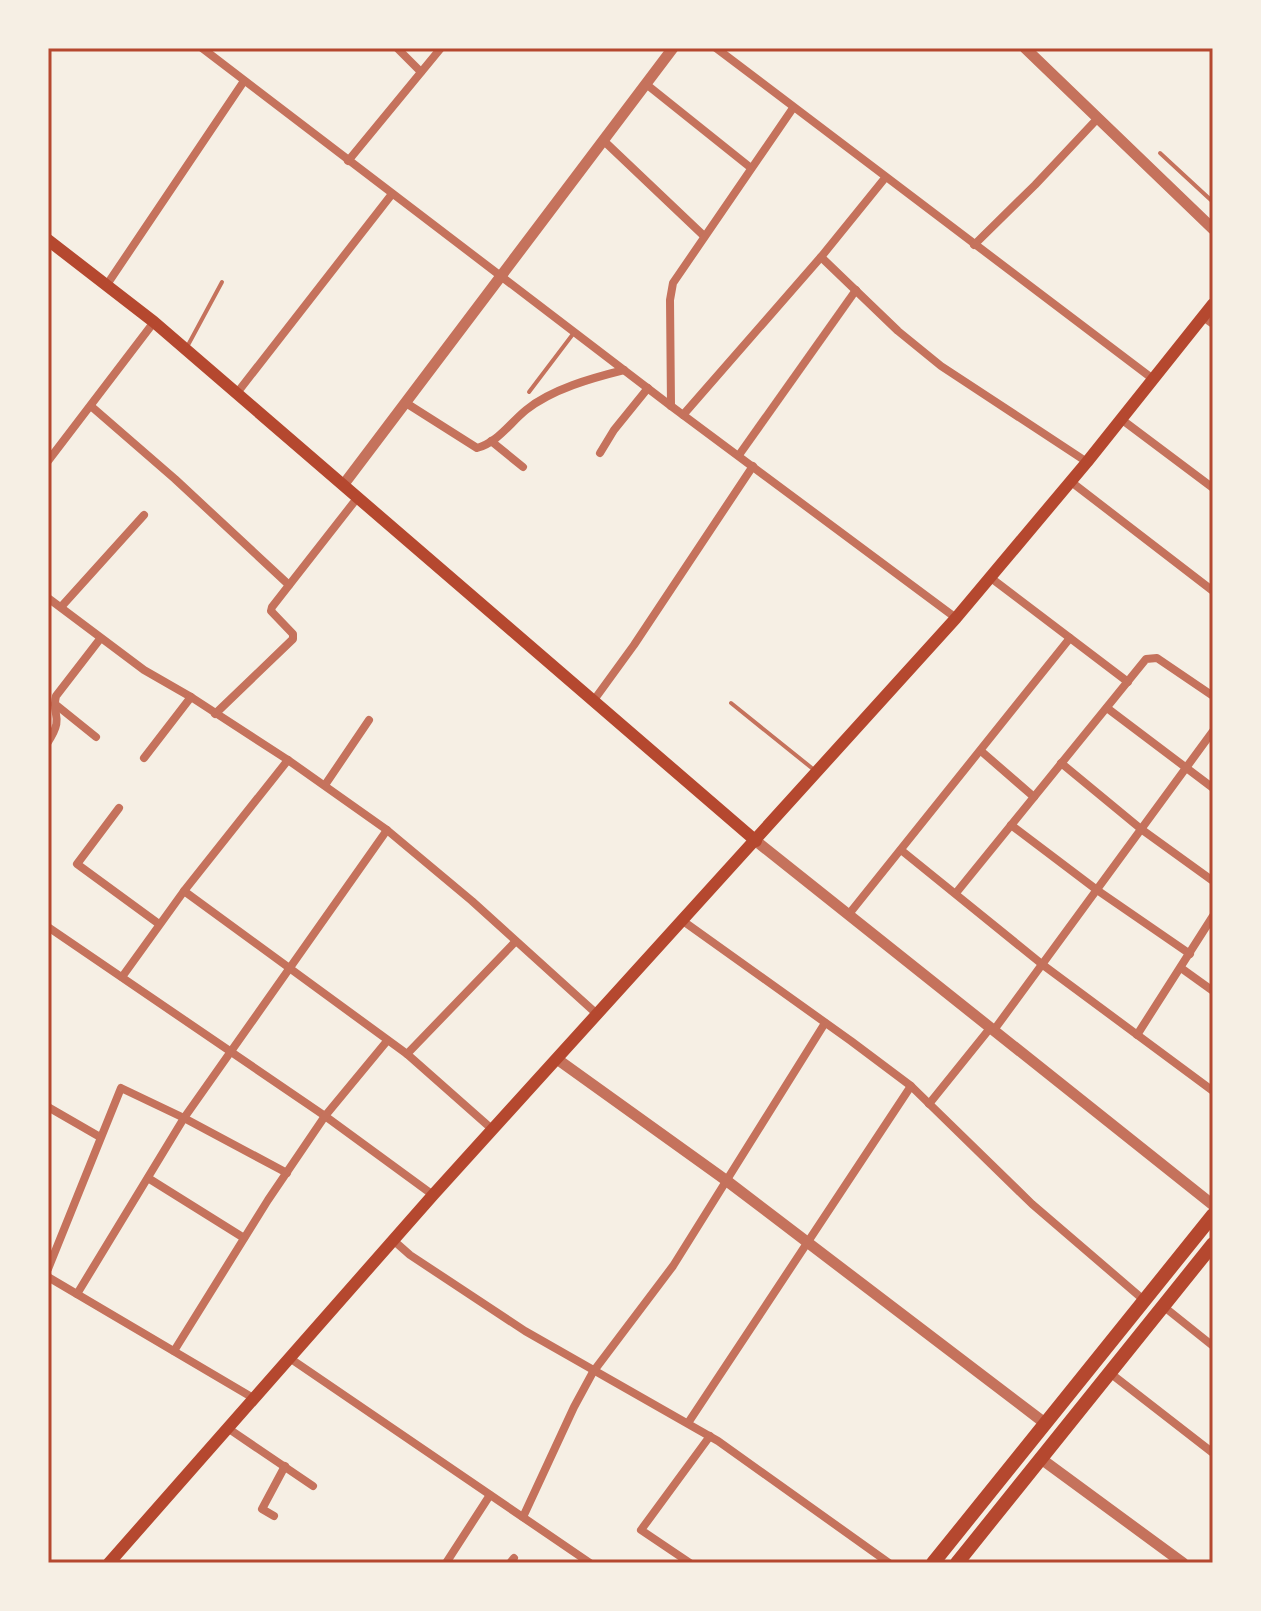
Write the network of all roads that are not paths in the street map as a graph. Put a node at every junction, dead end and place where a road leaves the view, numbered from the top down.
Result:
1 (202, 48) edge
2 (397, 48) edge
3 (441, 48) edge
4 (673, 48) edge
5 (716, 48) edge
6 (1025, 48) edge
7 (421, 72) junction
8 (244, 81) junction
9 (646, 84) junction
10 (793, 108) junction
11 (1098, 118) junction
12 (604, 141) junction
13 (1160, 153) dead end
14 (348, 161) junction
15 (751, 168) junction
16 (885, 178) junction
17 (392, 194) junction
18 (1213, 202) edge
19 (1211, 223) edge
20 (704, 236) junction
21 (48, 240) edge
22 (974, 245) junction
23 (821, 257) junction
24 (503, 276) junction
25 (222, 282) dead end
26 (106, 286) junction
27 (856, 290) junction
28 (1213, 304) edge
29 (1208, 320) edge
30 (154, 322) junction
31 (575, 332) junction
32 (186, 350) junction
33 (624, 370) junction
34 (1153, 379) junction
35 (648, 388) junction
36 (529, 392) dead end
37 (237, 393) junction
38 (406, 403) junction
39 (671, 406) junction
40 (92, 407) junction
41 (683, 415) junction
42 (1121, 419) junction
43 (491, 441) junction
44 (600, 453) dead end
45 (739, 455) junction
46 (48, 461) edge
47 (1087, 462) junction
48 (753, 466) junction
49 (523, 467) dead end
50 (1070, 481) junction
51 (344, 484) junction
52 (1213, 488) edge
53 (358, 497) junction
54 (144, 515) dead end
55 (991, 578) junction
56 (289, 585) junction
57 (1213, 591) edge
58 (48, 598) edge
59 (61, 607) junction
60 (956, 618) junction
61 (1070, 638) junction
62 (100, 639) junction
63 (1128, 682) junction
64 (1213, 696) edge
65 (191, 697) junction
66 (594, 700) junction
67 (731, 703) dead end
68 (54, 704) junction
69 (1107, 708) junction
70 (215, 714) junction
71 (369, 720) dead end
72 (1213, 731) edge
73 (96, 737) dead end
74 (48, 742) edge
75 (981, 751) junction
76 (144, 758) dead end
77 (288, 760) junction
78 (1061, 763) junction
79 (1185, 769) junction
80 (818, 773) junction
81 (325, 785) junction
82 (1213, 788) edge
83 (1034, 797) junction
84 (119, 808) dead end
85 (1011, 825) junction
86 (1141, 829) junction
87 (387, 830) junction
88 (756, 841) junction
89 (901, 850) junction
90 (1213, 881) edge
91 (1097, 890) junction
92 (184, 891) junction
93 (956, 893) junction
94 (849, 914) junction
95 (1213, 916) edge
96 (683, 921) junction
97 (159, 924) junction
98 (48, 927) edge
99 (515, 942) junction
100 (1190, 954) junction
101 (1043, 965) junction
102 (288, 967) junction
103 (1181, 968) junction
104 (122, 977) junction
105 (1213, 991) edge
106 (598, 1015) junction
107 (825, 1023) junction
108 (992, 1028) junction
109 (1137, 1035) junction
110 (387, 1041) junction
111 (230, 1052) junction
112 (407, 1054) junction
113 (557, 1059) junction
114 (911, 1086) junction
115 (1213, 1091) edge
116 (929, 1104) junction
117 (48, 1107) edge
118 (325, 1116) junction
119 (184, 1118) junction
120 (493, 1130) junction
121 (100, 1137) junction
122 (287, 1173) junction
123 (148, 1178) junction
124 (727, 1181) junction
125 (433, 1195) junction
126 (1213, 1205) edge
127 (1213, 1215) edge
128 (244, 1238) junction
129 (393, 1240) junction
130 (807, 1244) junction
131 (1213, 1244) edge
132 (48, 1269) edge
133 (51, 1279) edge
134 (48, 1290) edge
135 (77, 1294) junction
136 (1145, 1301) junction
137 (1163, 1306) junction
138 (1213, 1346) edge
139 (174, 1351) junction
140 (291, 1359) junction
141 (593, 1372) junction
142 (1110, 1373) junction
143 (255, 1399) junction
144 (688, 1423) junction
145 (1046, 1424) junction
146 (229, 1429) junction
147 (1060, 1434) junction
148 (710, 1436) junction
149 (1027, 1448) junction
150 (1213, 1453) edge
151 (1040, 1458) junction
152 (285, 1466) junction
153 (313, 1486) dead end
154 (490, 1495) junction
155 (274, 1516) dead end
156 (523, 1517) junction
157 (109, 1563) edge
158 (446, 1563) edge
159 (590, 1563) edge
160 (690, 1563) edge
161 (889, 1563) edge
162 (933, 1563) edge
163 (957, 1563) edge
164 (1183, 1563) edge

1 - 8 street
2 - 7 street
3 - 7 street
4 - 9 street
5 - 10 street
6 - 11 street
7 - 14 street
8 - 14 street
8 - 26 street
9 - 12 street
9 - 15 street
10 - 15 street
10 - 16 street
11 - 19 street
11 - 22 street
12 - 20 street
12 - 24 street
13 - 18 lane
14 - 17 street
15 - 20 street
16 - 22 street
16 - 23 street
17 - 24 street
17 - 37 street
20 - 39 street
21 - 26 main road
22 - 34 street
23 - 27 street
23 - 41 street
24 - 31 street
24 - 38 street
25 - 32 lane
26 - 30 main road
27 - 45 street
27 - 47 street
28 - 29 main road
29 - 34 main road
30 - 32 main road
30 - 40 street
31 - 33 street
31 - 36 lane
32 - 37 main road
33 - 35 street
33 - 43 street
34 - 42 main road
35 - 39 street
35 - 44 street
37 - 51 main road
38 - 43 street
38 - 51 street
39 - 41 street
40 - 46 street
40 - 56 street
41 - 45 street
42 - 47 main road
42 - 52 street
43 - 49 street
45 - 48 street
47 - 50 main road
48 - 60 street
48 - 66 street
50 - 55 main road
50 - 57 street
51 - 53 main road
53 - 56 street
53 - 66 main road
54 - 59 street
55 - 60 main road
55 - 61 street
56 - 70 street
58 - 59 street
59 - 62 street
60 - 80 main road
61 - 63 street
61 - 75 street
62 - 65 street
62 - 68 street
63 - 64 street
63 - 69 street
65 - 70 street
65 - 76 street
66 - 88 main road
67 - 80 lane
68 - 73 street
68 - 74 street
69 - 78 street
69 - 79 street
70 - 77 street
71 - 81 street
72 - 79 street
75 - 83 street
75 - 89 street
77 - 81 street
77 - 92 street
78 - 83 street
78 - 86 street
79 - 82 street
79 - 86 street
80 - 88 main road
81 - 87 street
83 - 85 street
84 - 97 street
85 - 91 street
85 - 93 street
86 - 90 street
86 - 91 street
87 - 99 street
87 - 102 street
88 - 94 street
88 - 96 main road
89 - 93 street
89 - 94 street
91 - 100 street
91 - 101 street
92 - 97 street
92 - 102 street
93 - 101 street
94 - 108 street
95 - 100 street
96 - 106 main road
96 - 107 street
97 - 104 street
98 - 104 street
99 - 106 street
99 - 112 street
100 - 103 street
101 - 108 street
101 - 109 street
102 - 110 street
102 - 111 street
103 - 105 street
103 - 109 street
104 - 111 street
106 - 113 main road
107 - 114 street
107 - 124 street
108 - 116 street
108 - 126 street
109 - 115 street
110 - 112 street
110 - 118 street
111 - 118 street
111 - 119 street
112 - 120 street
113 - 120 main road
113 - 124 street
114 - 116 street
114 - 130 street
116 - 136 street
117 - 121 street
118 - 122 street
118 - 125 street
119 - 121 street
119 - 122 street
119 - 123 street
120 - 125 main road
121 - 132 street
122 - 128 street
123 - 128 street
123 - 135 street
124 - 130 street
124 - 141 street
125 - 129 main road
127 - 136 main road
128 - 139 street
129 - 140 main road
129 - 141 street
130 - 144 street
130 - 145 street
131 - 137 main road
133 - 134 street
133 - 135 street
135 - 139 street
136 - 145 main road
137 - 138 street
137 - 142 main road
139 - 143 street
140 - 143 main road
140 - 154 street
141 - 144 street
141 - 156 street
142 - 147 main road
142 - 150 street
143 - 146 main road
144 - 148 street
145 - 147 main road
145 - 149 main road
146 - 152 street
146 - 157 main road
147 - 151 main road
148 - 160 street
148 - 161 street
149 - 151 main road
149 - 162 main road
151 - 163 main road
151 - 164 street
152 - 153 street
152 - 155 street
154 - 156 street
154 - 158 street
156 - 159 street

